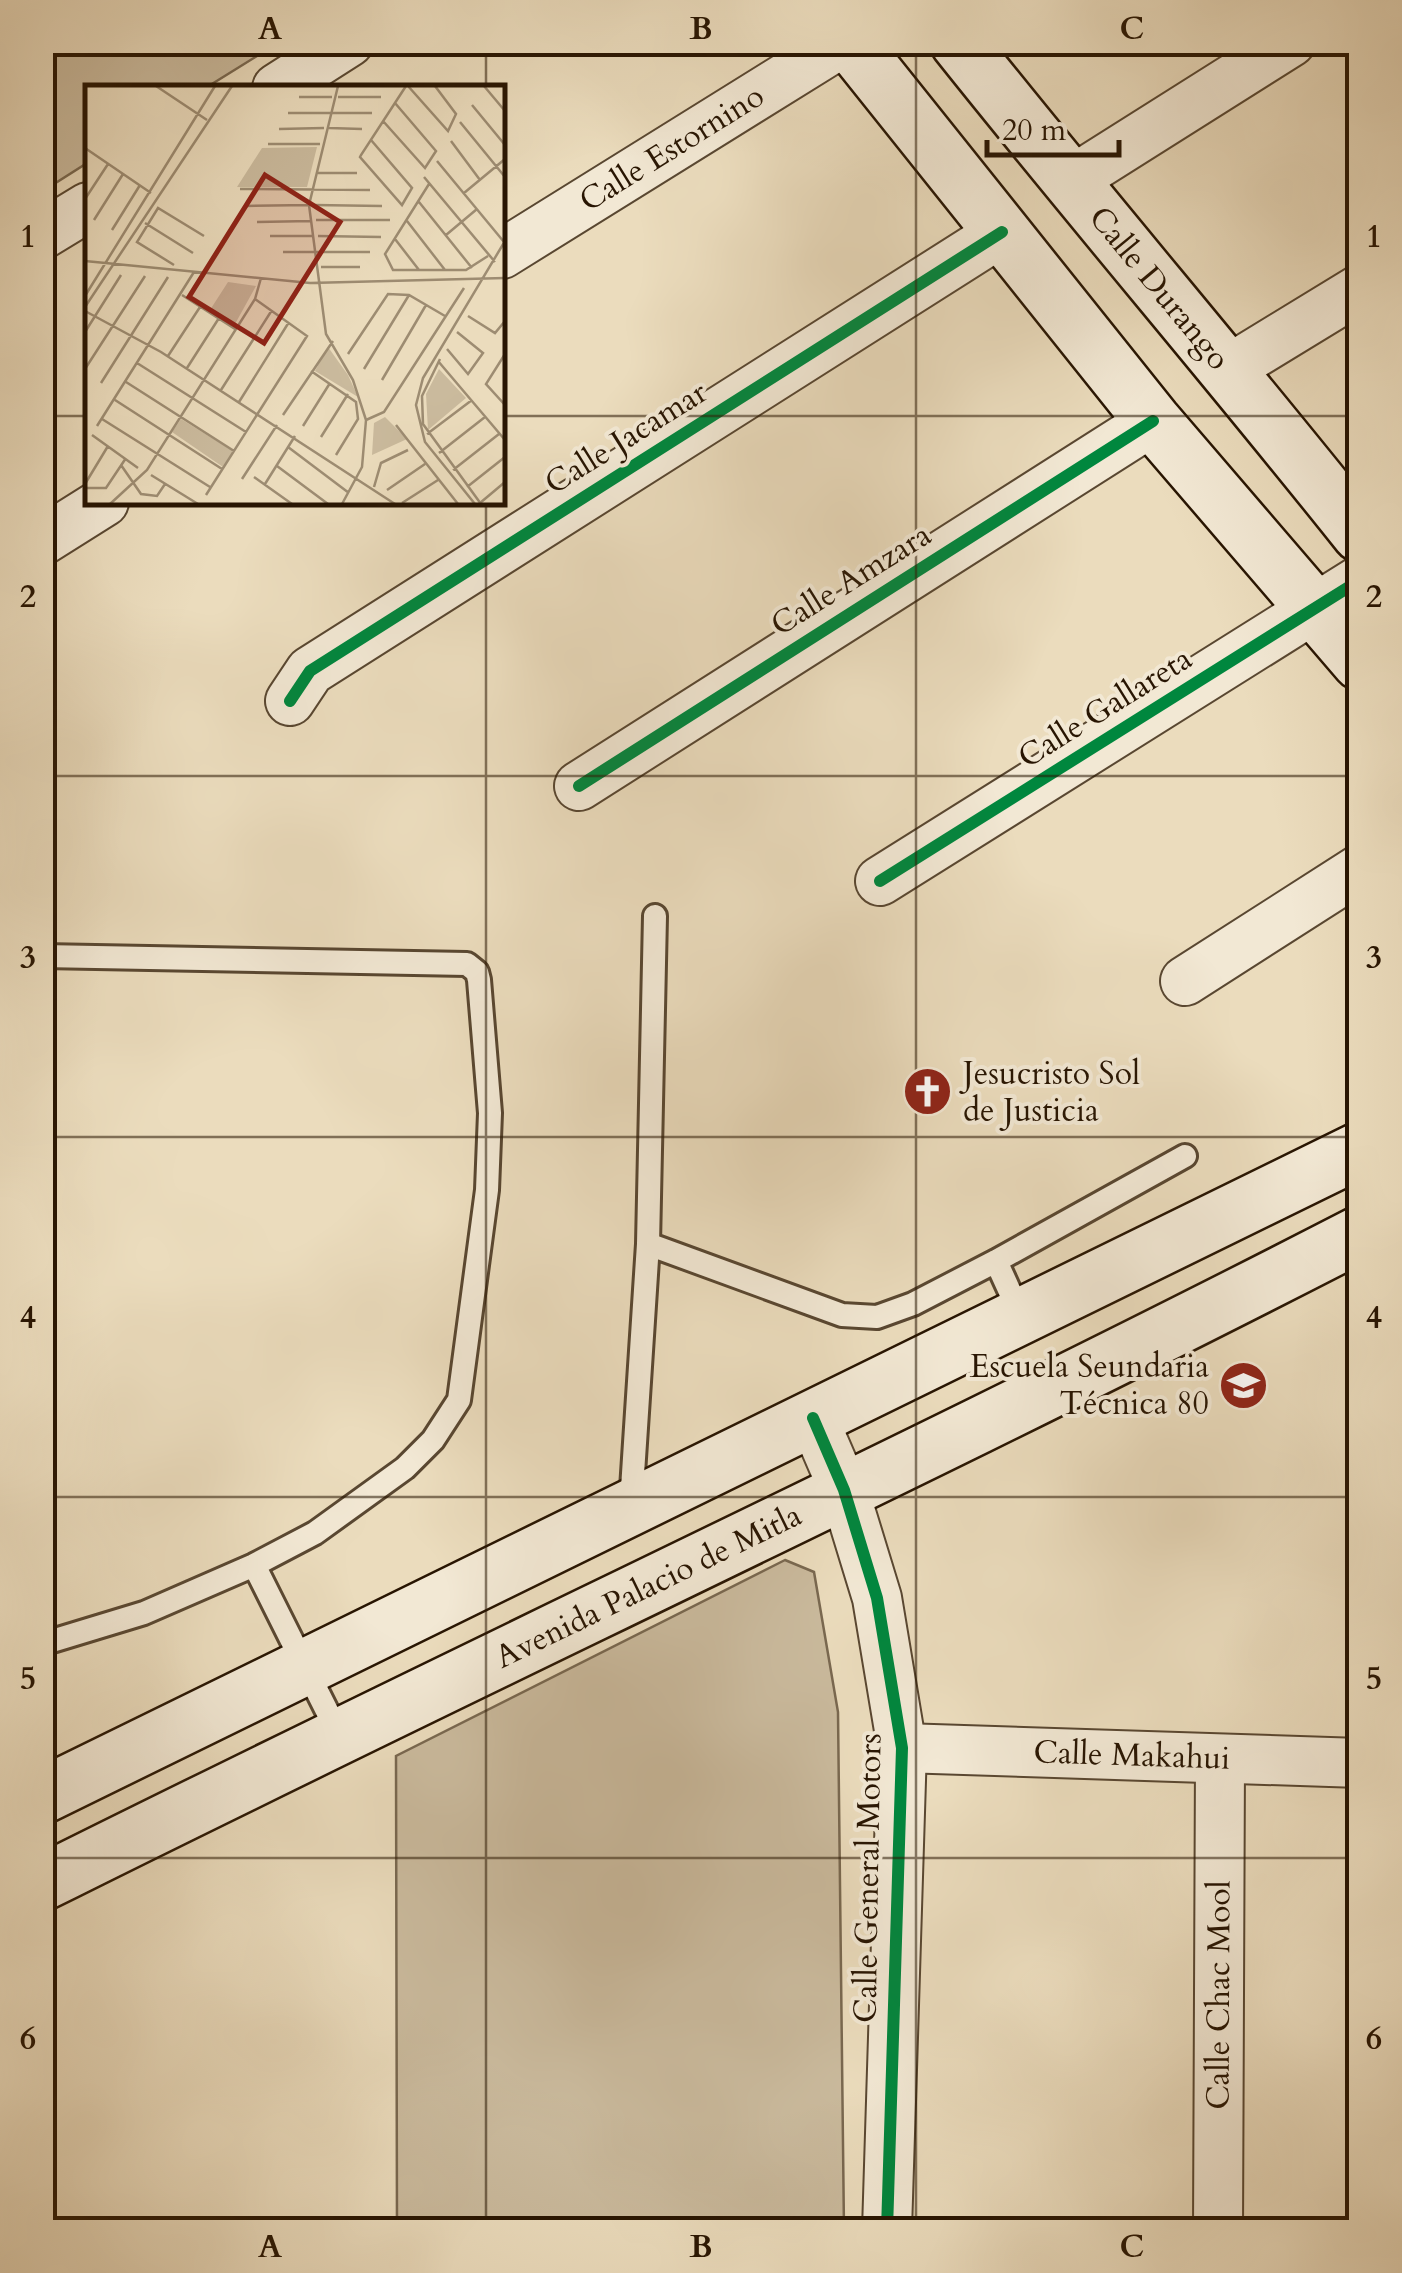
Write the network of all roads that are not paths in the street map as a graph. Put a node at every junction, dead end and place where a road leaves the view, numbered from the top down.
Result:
1 (349, 42) edge
2 (846, 42) edge
3 (958, 42) edge
4 (1291, 42) edge
5 (282, 85) edge
6 (1069, 182) junction
7 (85, 209) edge
8 (1002, 232) junction
9 (42, 235) edge
10 (505, 252) edge
11 (1360, 290) edge
12 (1229, 369) junction
13 (1153, 422) junction
14 (99, 505) edge
15 (1360, 534) edge
16 (42, 541) edge
17 (1337, 594) edge
18 (1360, 662) edge
19 (290, 700) dead end
20 (578, 786) dead end
21 (1360, 869) edge
22 (880, 882) dead end
23 (655, 916) dead end
24 (42, 956) edge
25 (1184, 980) dead end
26 (1360, 1150) edge
27 (1186, 1156) dead end
28 (1360, 1234) edge
29 (648, 1244) junction
30 (996, 1262) junction
31 (1021, 1316) junction
32 (814, 1418) junction
33 (844, 1490) junction
34 (630, 1507) junction
35 (254, 1565) junction
36 (42, 1644) edge
37 (305, 1666) junction
38 (338, 1735) junction
39 (902, 1748) junction
40 (1220, 1759) junction
41 (1360, 1763) edge
42 (42, 1796) edge
43 (42, 1883) edge
44 (887, 2230) edge
45 (1218, 2230) edge

1 - 5 street
2 - 8 main road
2 - 10 street, Calle Estornino
3 - 6 main road, Calle Durango
4 - 6 street
6 - 12 main road, Calle Durango
7 - 9 street
8 - 13 main road
8 - 19 street, Calle Jacamar
11 - 12 street
12 - 15 main road, Calle Durango
13 - 17 main road
13 - 20 street, Calle Amzara
14 - 16 street
17 - 18 main road
17 - 22 street, Calle Gallareta
21 - 25 street
23 - 29 lane
24 - 35 lane
26 - 31 main road
27 - 30 lane
28 - 33 main road, Avenida Palacio de Mitla
29 - 30 lane
29 - 34 lane
30 - 31 lane
31 - 32 main road
32 - 33 street, Calle General Motors
32 - 34 main road
33 - 38 main road, Avenida Palacio de Mitla
33 - 39 street, Calle General Motors
34 - 37 main road
35 - 36 lane
35 - 37 lane
37 - 38 lane
37 - 42 main road
38 - 43 main road, Avenida Palacio de Mitla
39 - 40 street, Calle Makahui
39 - 44 street, Calle General Motors
40 - 41 street, Calle Makahui
40 - 45 street, Calle Chac Mool

